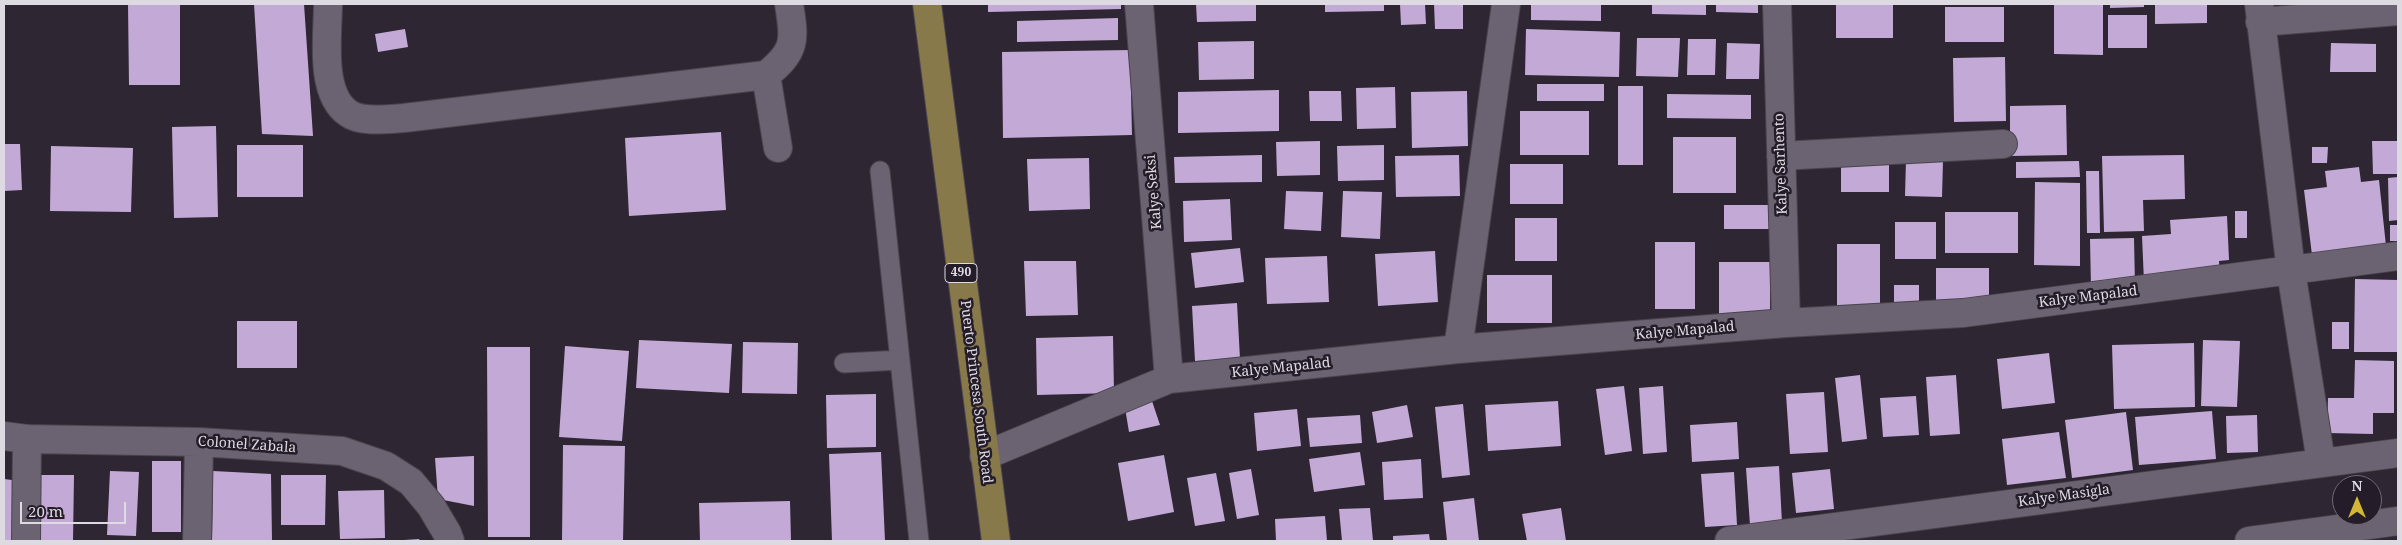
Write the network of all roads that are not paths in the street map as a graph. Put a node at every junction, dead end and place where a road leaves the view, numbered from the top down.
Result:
1 (328, 4) edge
2 (789, 4) edge
3 (927, 4) edge
4 (1139, 4) edge
5 (1506, 4) edge
6 (1777, 4) edge
7 (2398, 11) edge
8 (2259, 13) edge
9 (766, 75) junction
10 (2003, 144) dead end
11 (778, 148) dead end
12 (1781, 156) junction
13 (880, 171) dead end
14 (2398, 256) edge
15 (2291, 271) junction
16 (1786, 324) junction
17 (1458, 349) junction
18 (900, 360) junction
19 (844, 364) dead end
20 (1169, 379) junction
21 (16, 438) edge
22 (199, 442) junction
23 (2398, 453) edge
24 (984, 456) junction
25 (2321, 462) junction
26 (2398, 521) edge
27 (26, 541) edge
28 (197, 541) edge
29 (450, 541) edge
30 (919, 541) edge
31 (996, 541) edge
32 (1729, 541) edge
33 (2249, 541) edge

1 - 9 street
2 - 9 street
3 - 24 main road, Puerto Princesa South Road / 490
4 - 20 street, Kalye Seksi
5 - 17 street
6 - 12 street, Kalye Sarhento
7 - 8 street
8 - 15 street
9 - 11 street
10 - 12 street
12 - 16 street, Kalye Sarhento
13 - 18 lane
14 - 15 street, Kalye Mapalad
15 - 16 street, Kalye Mapalad
15 - 25 street
16 - 17 street, Kalye Mapalad
17 - 20 street, Kalye Mapalad
18 - 19 lane
18 - 30 lane
20 - 24 street, Kalye Mapalad
21 - 22 street, Colonel Zabala
21 - 27 street
22 - 28 street
22 - 29 street, Colonel Zabala
23 - 25 street, Kalye Masigla
24 - 31 main road, Puerto Princesa South Road / 490
25 - 32 street, Kalye Masigla
26 - 33 street

